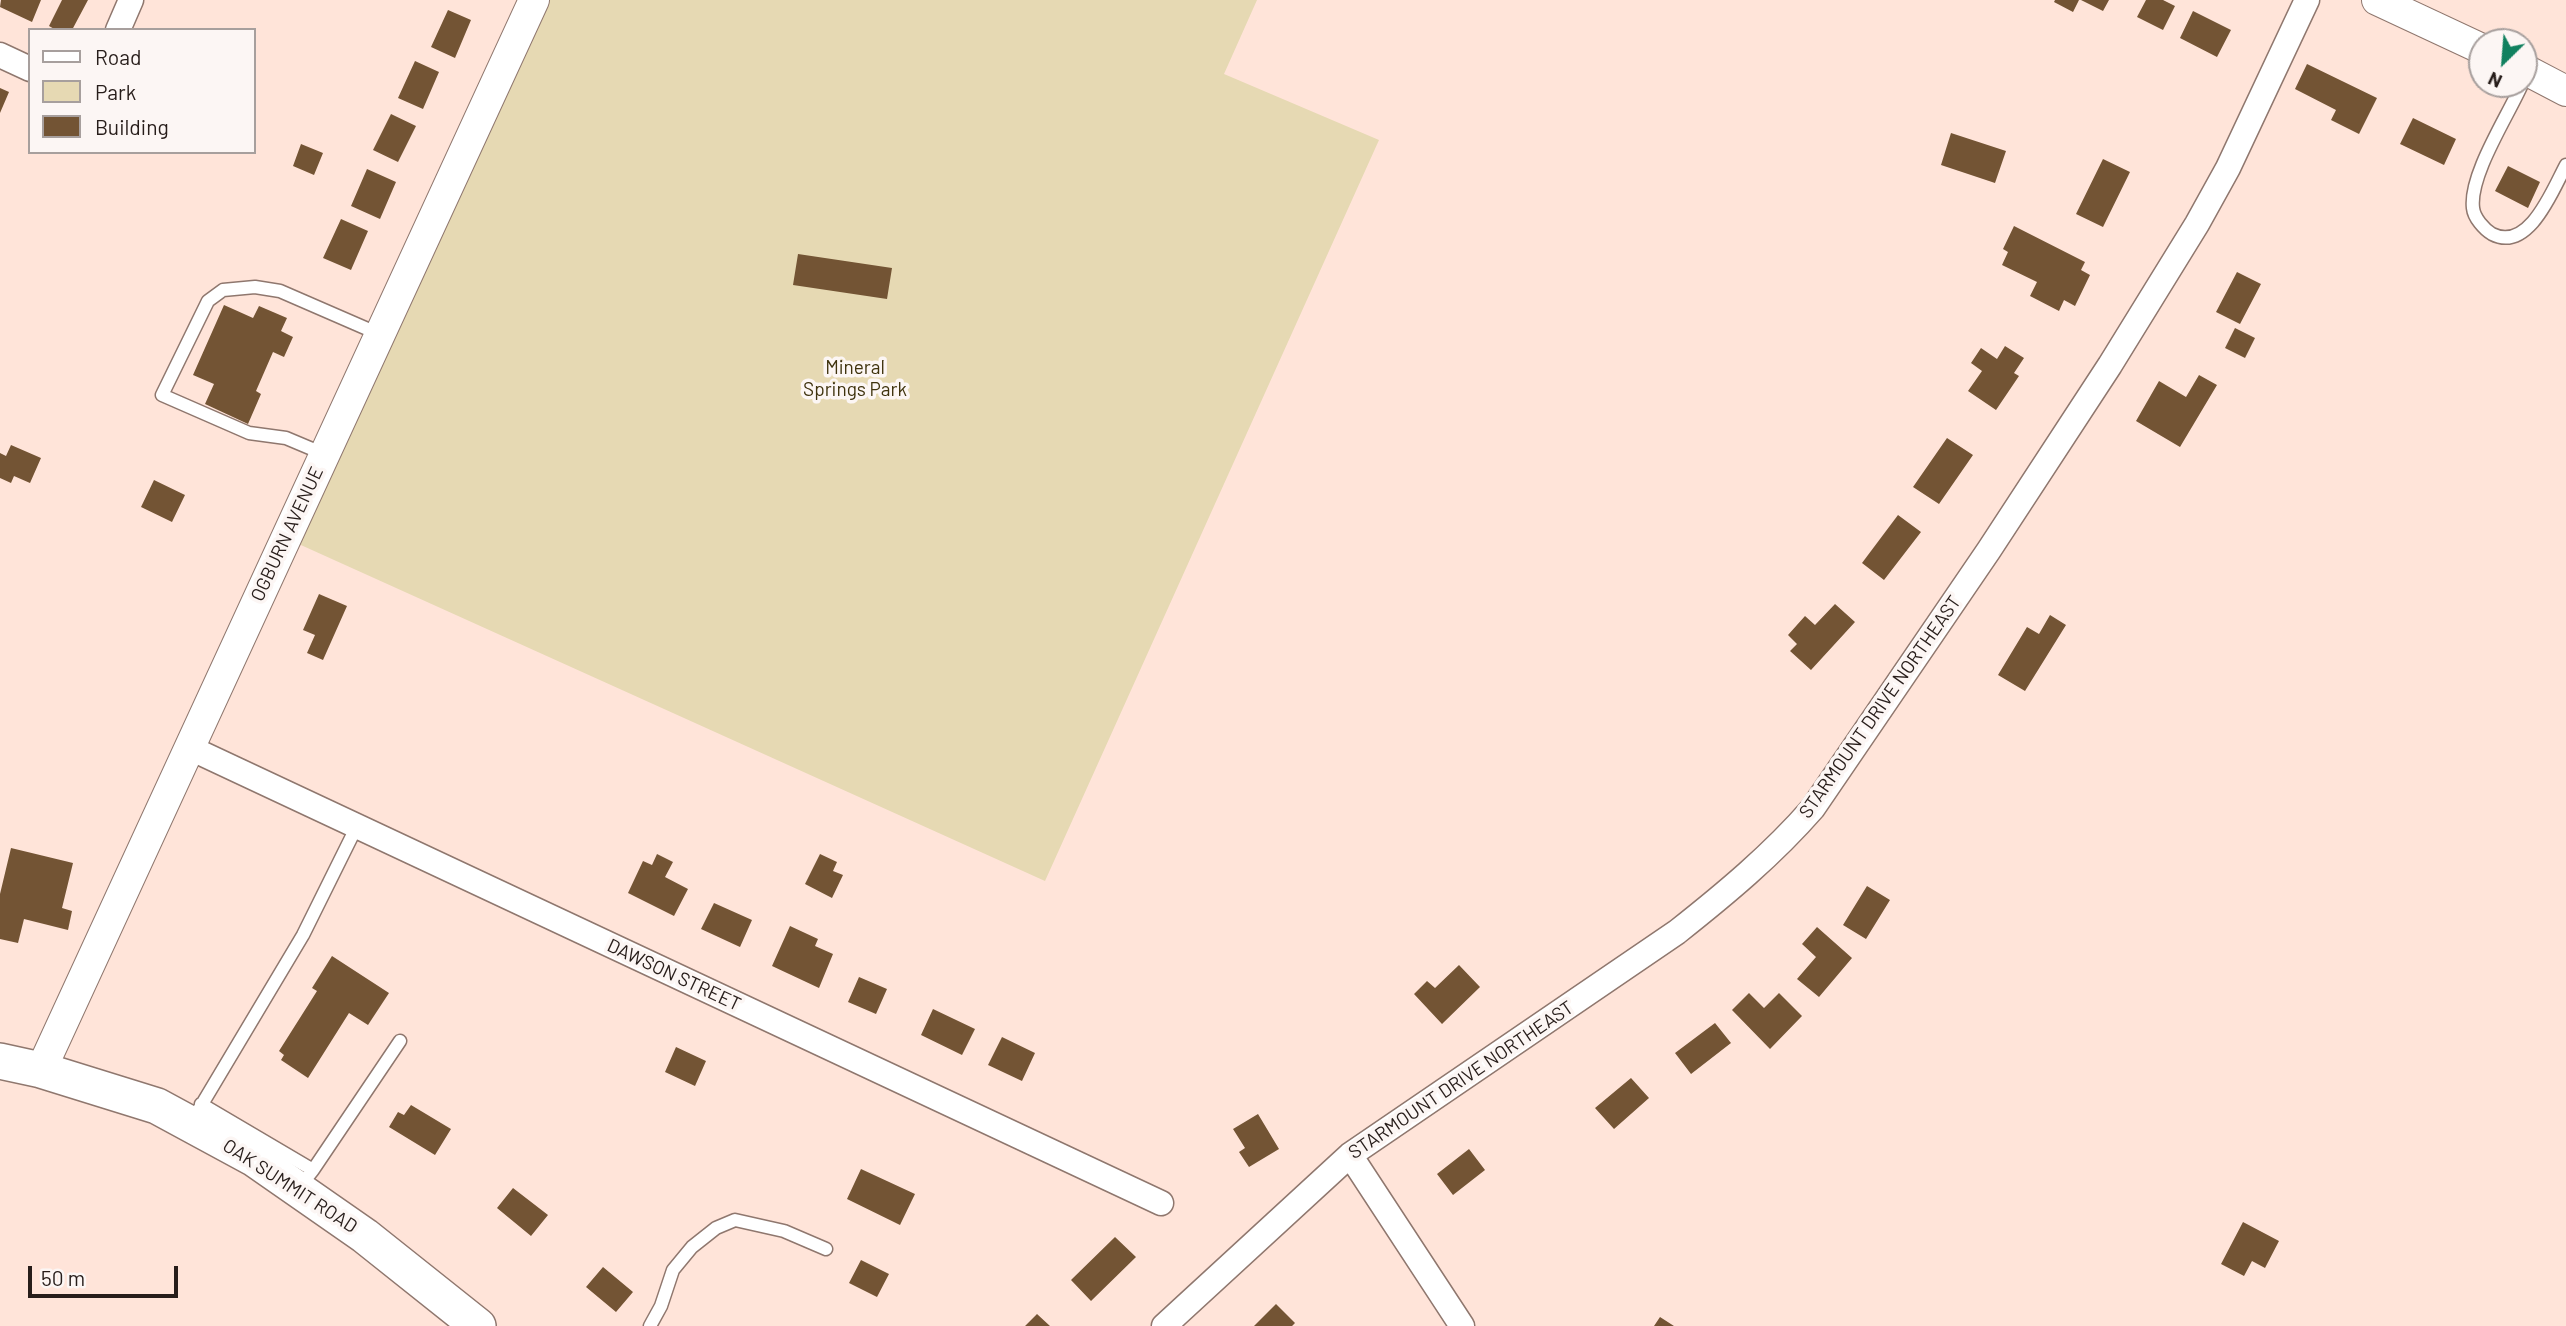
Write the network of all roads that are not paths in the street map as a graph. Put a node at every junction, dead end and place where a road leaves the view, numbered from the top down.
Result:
1 (131, 0) edge
2 (534, 0) edge
3 (2307, 0) edge
4 (2396, 4) edge
5 (119, 28) edge
6 (2468, 42) edge
7 (0, 55) edge
8 (28, 68) edge
9 (2538, 80) edge
10 (2566, 91) edge
11 (2514, 98) edge
12 (2566, 164) edge
13 (380, 334) junction
14 (324, 454) junction
15 (188, 747) junction
16 (357, 826) junction
17 (400, 1041) dead end
18 (0, 1061) edge
19 (41, 1070) junction
20 (195, 1114) junction
21 (1350, 1154) junction
22 (306, 1180) junction
23 (1161, 1203) dead end
24 (826, 1249) dead end
25 (478, 1326) edge
26 (650, 1326) edge
27 (1164, 1326) edge
28 (1462, 1326) edge

1 - 5 street
2 - 13 street, OGBURN AVENUE
3 - 21 street, STARMOUNT DRIVE NORTHEAST
4 - 6 street
7 - 8 street
9 - 10 street
11 - 12 lane
13 - 14 street, OGBURN AVENUE
13 - 14 lane
14 - 15 street, OGBURN AVENUE
15 - 16 street, DAWSON STREET
15 - 19 street, OGBURN AVENUE
16 - 20 lane
16 - 23 street, DAWSON STREET
17 - 22 lane
18 - 19 main road, OAK SUMMIT ROAD
19 - 20 main road, OAK SUMMIT ROAD
20 - 22 main road, OAK SUMMIT ROAD
21 - 27 street, STARMOUNT DRIVE NORTHEAST
21 - 28 street
22 - 25 main road, OAK SUMMIT ROAD
24 - 26 lane

